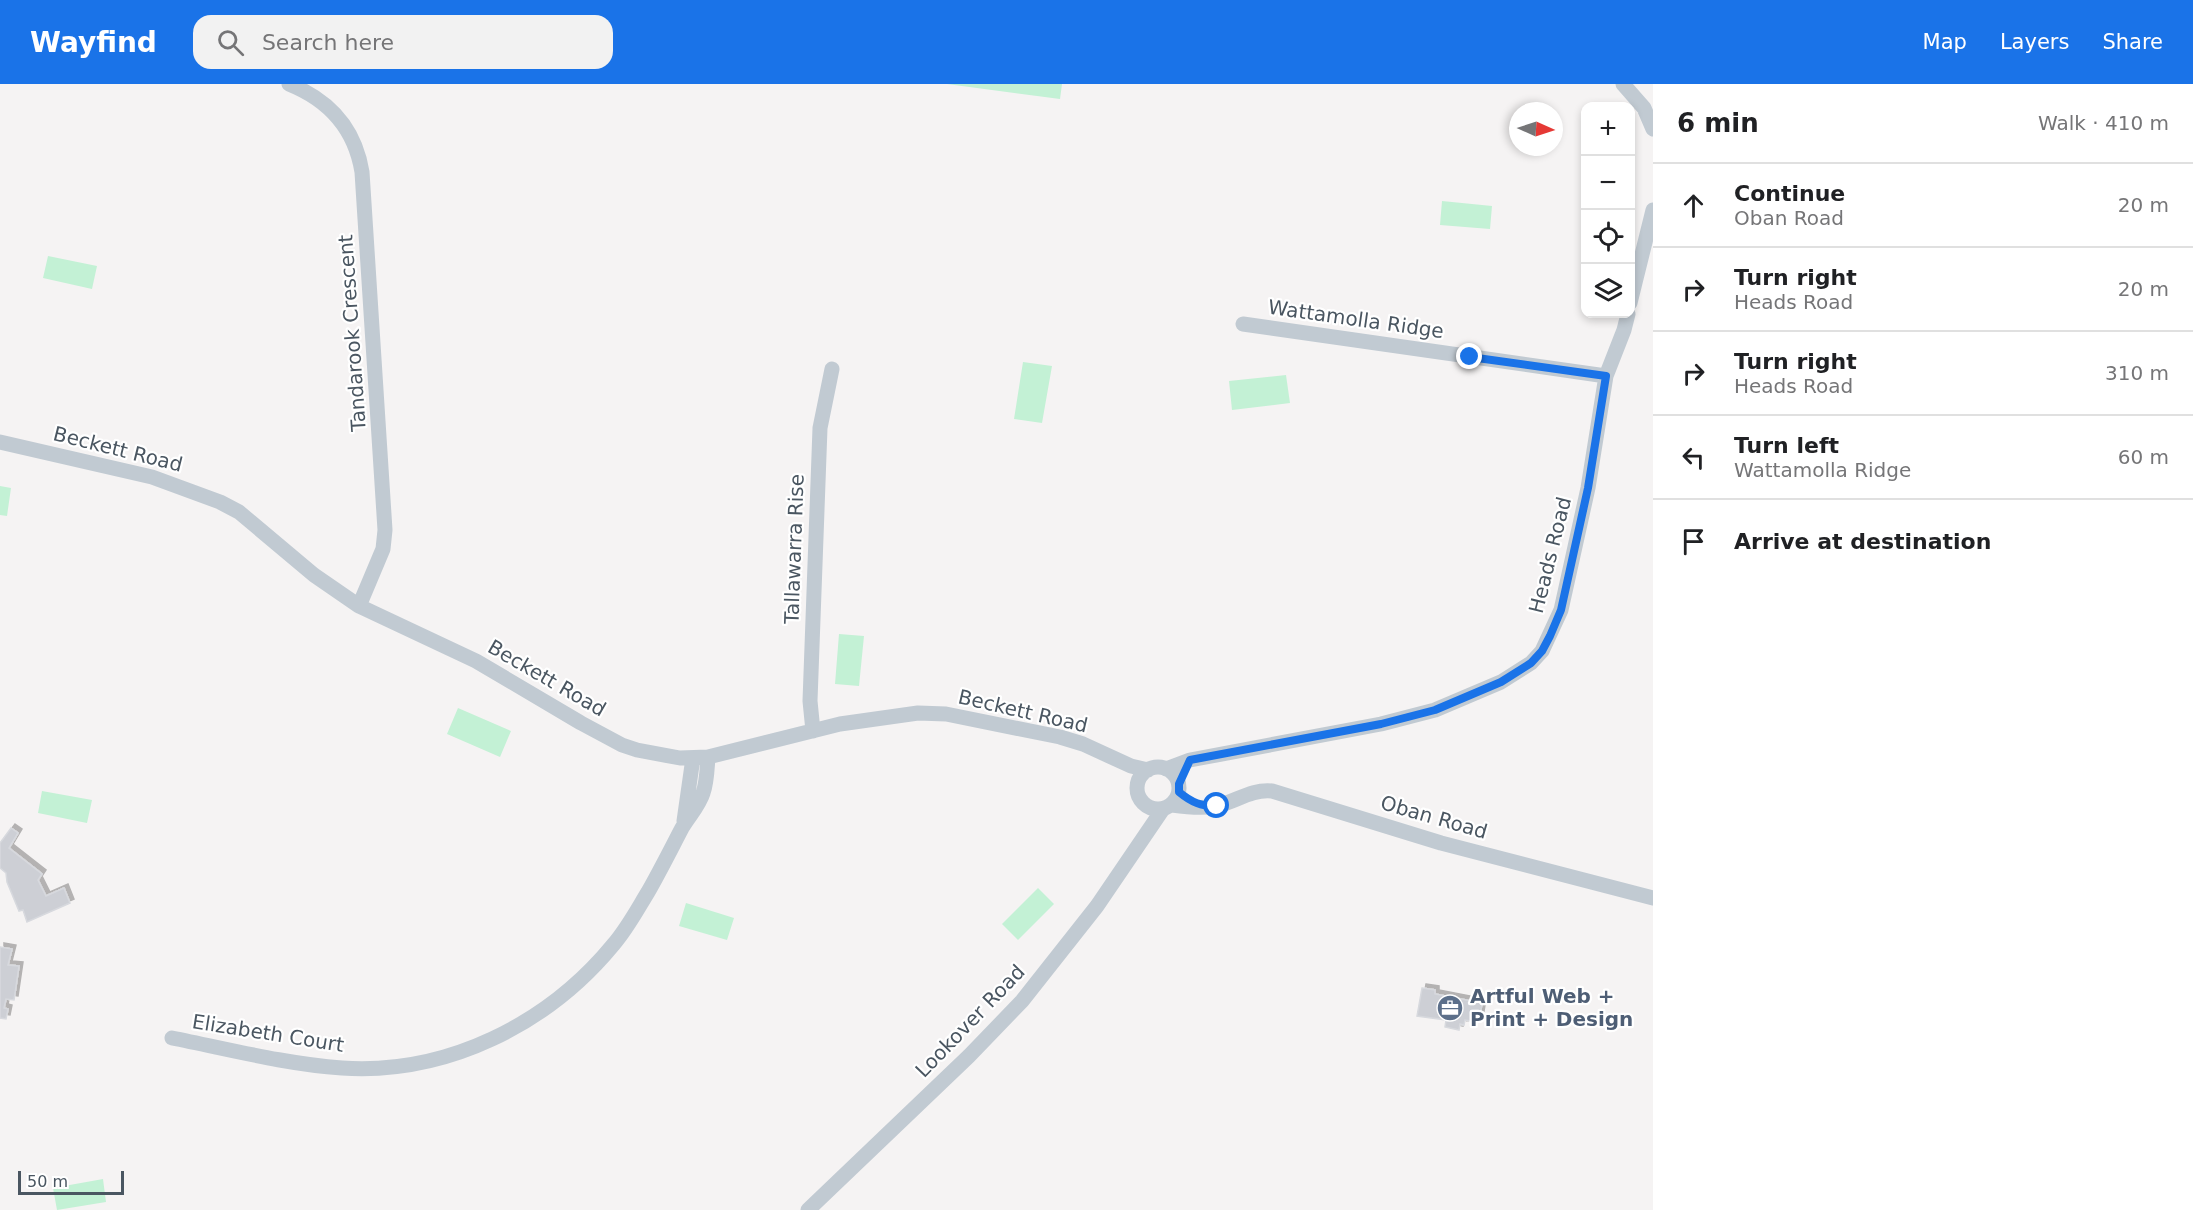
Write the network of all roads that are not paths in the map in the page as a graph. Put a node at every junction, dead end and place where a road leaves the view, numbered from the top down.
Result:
1 (289, 84) edge
2 (1623, 84) edge
3 (1649, 106) edge
4 (1653, 129) edge
5 (1653, 210) edge
6 (1635, 283) edge
7 (1627, 318) edge
8 (1243, 324) dead end
9 (832, 369) dead end
10 (1606, 376) junction
11 (0, 442) edge
12 (359, 606) junction
13 (813, 730) junction
14 (700, 757) junction
15 (1112, 759) junction
16 (1190, 760) junction
17 (1166, 769) junction
18 (1148, 770) junction
19 (1137, 783) junction
20 (1173, 798) junction
21 (1146, 806) junction
22 (1140, 842) junction
23 (1653, 898) edge
24 (172, 1038) dead end
25 (808, 1210) edge

1 - 12 street, Tandarook Crescent
2 - 3 street
3 - 4 street
5 - 6 street
7 - 10 street, Heads Road
8 - 10 street, Wattamolla Ridge
9 - 13 street, Tallawarra Rise
10 - 16 street, Heads Road
11 - 12 street, Beckett Road
12 - 14 street, Beckett Road
13 - 14 street, Beckett Road
13 - 15 street, Beckett Road
14 - 24 street, Elizabeth Court
15 - 18 street, Beckett Road
15 - 19 street, Beckett Road
16 - 17 street, Heads Road
16 - 20 street
17 - 18 street
17 - 20 street
18 - 19 street
19 - 21 street
20 - 21 street
20 - 22 street, Lookover Road
20 - 23 street, Oban Road
21 - 22 street, Lookover Road
22 - 25 street, Lookover Road

